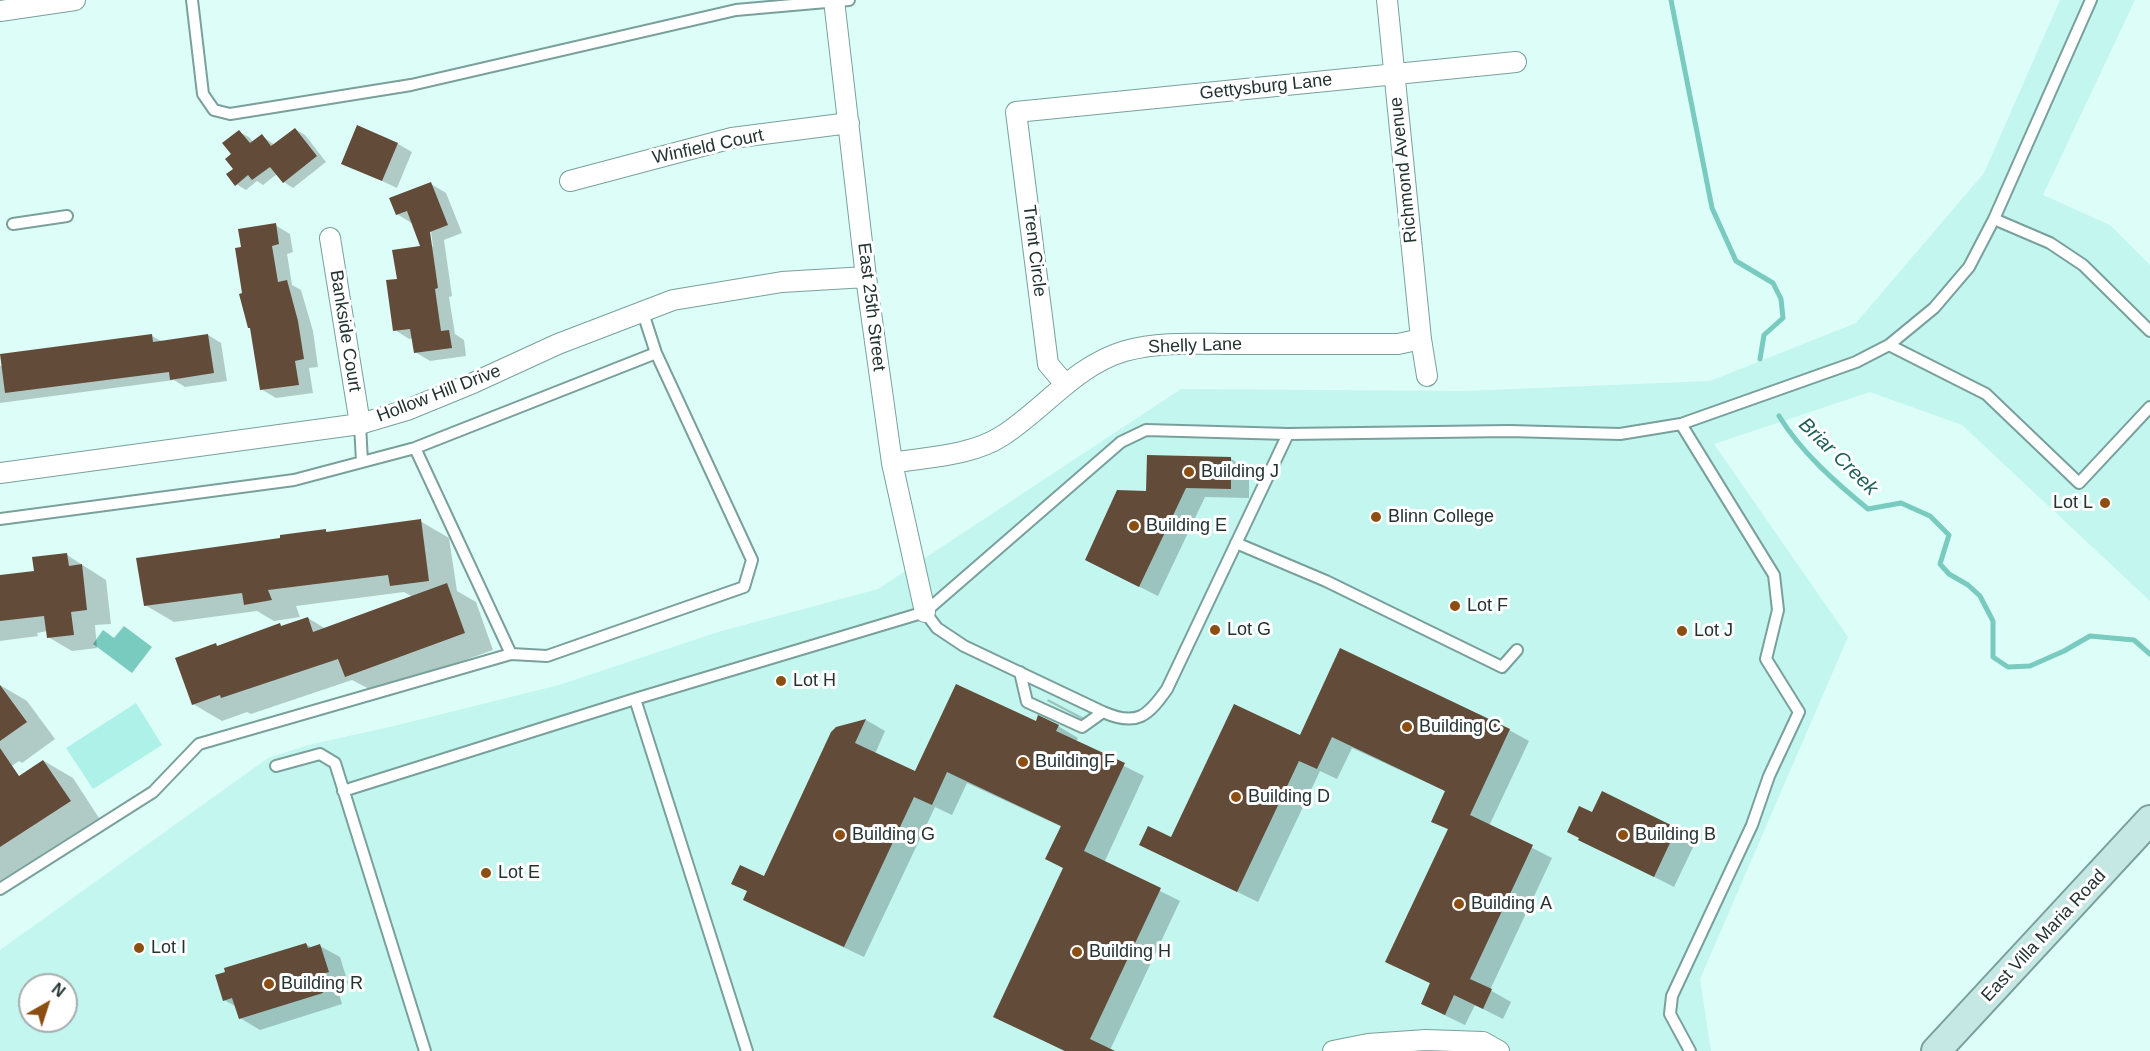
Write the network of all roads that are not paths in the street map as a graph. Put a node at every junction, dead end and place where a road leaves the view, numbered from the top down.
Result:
1 (75, 0) edge
2 (192, 0) edge
3 (839, 0) edge
4 (1387, 0) edge
5 (2091, 0) edge
6 (10, 7) edge
7 (1516, 62) dead end
8 (1394, 74) junction
9 (1016, 112) joint
10 (849, 123) junction
11 (570, 181) dead end
12 (67, 216) dead end
13 (1994, 219) junction
14 (13, 224) dead end
15 (330, 238) dead end
16 (866, 277) junction
17 (643, 313) junction
18 (2150, 331) edge
19 (1421, 339) junction
20 (1889, 345) junction
21 (656, 353) junction
22 (1427, 376) dead end
23 (1065, 384) junction
24 (2150, 407) edge
25 (360, 424) junction
26 (1681, 424) junction
27 (1288, 434) junction
28 (415, 448) junction
29 (362, 462) junction
30 (892, 463) junction
31 (0, 473) edge
32 (0, 519) edge
33 (1236, 543) junction
34 (925, 612) junction
35 (1517, 650) dead end
36 (511, 654) junction
37 (1020, 672) junction
38 (635, 699) junction
39 (1103, 712) junction
40 (276, 766) dead end
41 (344, 791) junction
42 (2150, 820) edge
43 (0, 889) edge
44 (425, 1051) edge
45 (747, 1051) edge
46 (1333, 1051) edge
47 (1499, 1051) edge
48 (1690, 1051) edge
49 (1936, 1051) edge

1 - 6 street
2 - 3 lane
3 - 10 street, East 25th Street
4 - 8 street, Richmond Avenue
5 - 13 lane
7 - 8 street, Gettysburg Lane
8 - 9 street, Gettysburg Lane
8 - 19 street, Richmond Avenue
9 - 23 street, Trent Circle
10 - 11 street, Winfield Court
10 - 16 street, East 25th Street
12 - 14 lane
13 - 18 lane
13 - 20 lane
15 - 25 street, Bankside Court
16 - 17 street, Hollow Hill Drive
16 - 30 street, East 25th Street
17 - 21 lane
17 - 25 street, Hollow Hill Drive
19 - 22 street, Richmond Avenue
19 - 23 street, Shelly Lane
20 - 24 lane
20 - 26 lane
21 - 28 lane
21 - 36 lane
23 - 30 street, Shelly Lane
25 - 29 lane
25 - 31 street, Hollow Hill Drive
26 - 27 lane
26 - 48 lane
27 - 33 lane
27 - 34 lane
28 - 29 lane
28 - 36 lane
29 - 32 lane
30 - 34 street, East 25th Street
33 - 35 lane
33 - 39 lane
34 - 37 lane
34 - 38 lane
36 - 43 lane
37 - 39 lane
37 - 39 lane
38 - 41 lane
38 - 45 lane
40 - 41 lane
41 - 44 lane
42 - 49 main road, East Villa Maria Road
46 - 47 street

